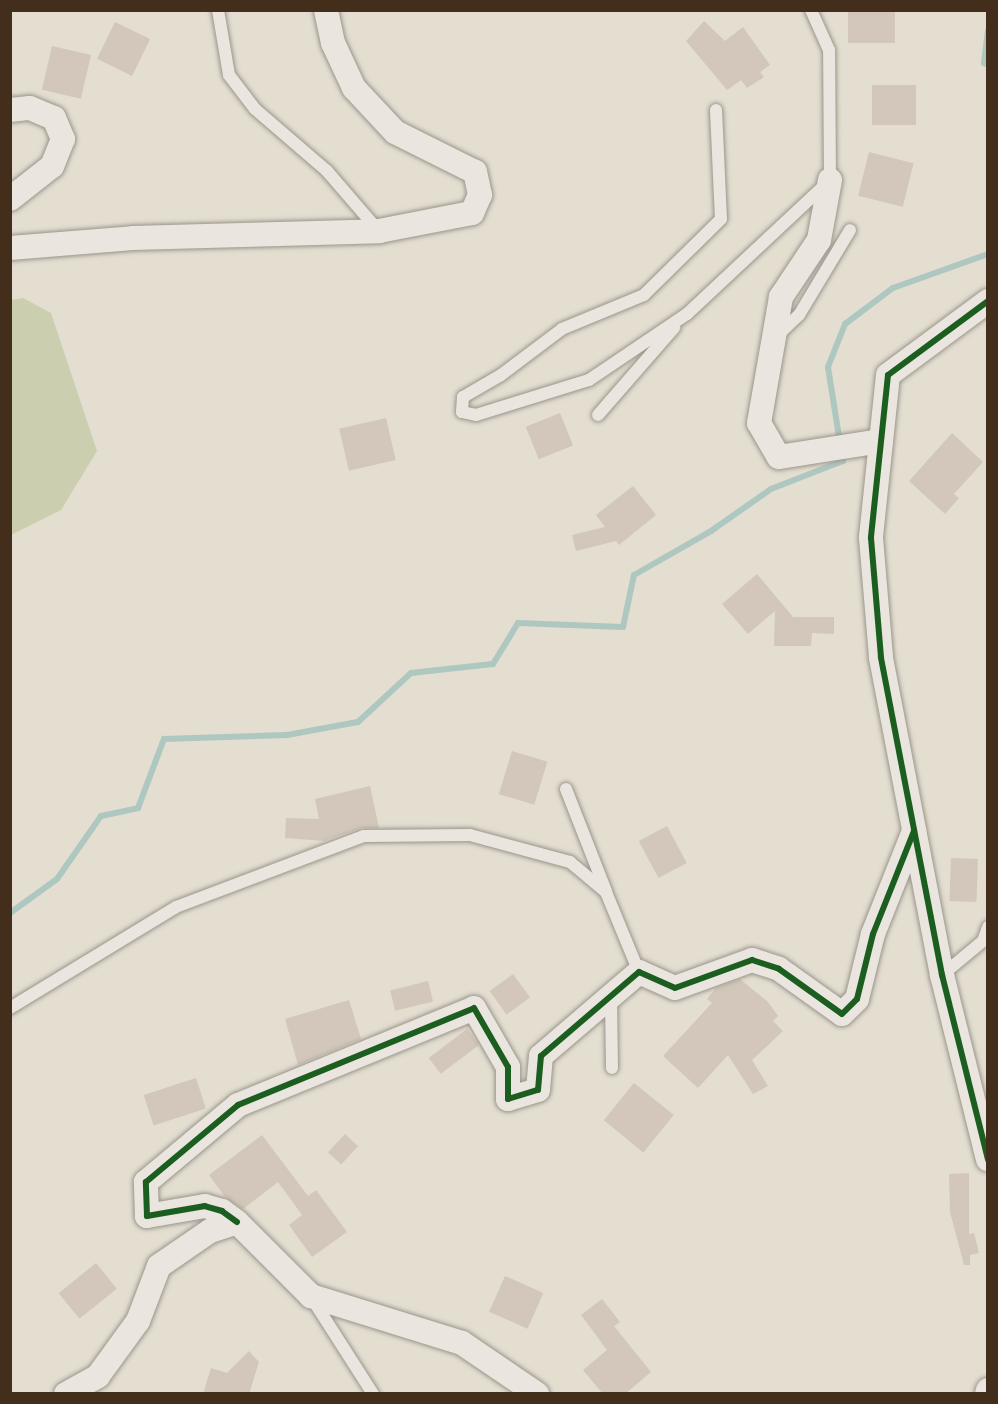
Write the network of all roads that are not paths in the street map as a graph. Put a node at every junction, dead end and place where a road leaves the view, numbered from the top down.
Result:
1 (218, 10) edge
2 (326, 10) edge
3 (811, 10) edge
4 (10, 110) edge
5 (716, 110) dead end
6 (830, 180) junction
7 (10, 199) edge
8 (850, 230) dead end
9 (379, 231) junction
10 (10, 248) edge
11 (987, 301) edge
12 (687, 314) junction
13 (772, 340) junction
14 (598, 415) dead end
15 (881, 441) junction
16 (566, 789) dead end
17 (914, 831) junction
18 (606, 892) junction
19 (987, 927) edge
20 (639, 972) junction
21 (942, 975) junction
22 (610, 995) junction
23 (10, 1008) edge
24 (612, 1068) dead end
25 (987, 1159) edge
26 (237, 1222) junction
27 (311, 1296) junction
28 (66, 1394) edge
29 (374, 1394) edge
30 (537, 1394) edge

1 - 9 lane
2 - 9 street
3 - 6 lane
4 - 7 street
5 - 12 lane
6 - 12 lane
6 - 13 street
8 - 13 lane
9 - 10 street
11 - 15 street
12 - 14 lane
13 - 15 street
15 - 17 street
16 - 18 lane
17 - 20 street
17 - 21 street
18 - 20 lane
18 - 23 lane
19 - 21 lane
20 - 22 street
21 - 25 street
22 - 24 lane
22 - 26 street
26 - 27 street
26 - 28 street
27 - 29 lane
27 - 30 street

